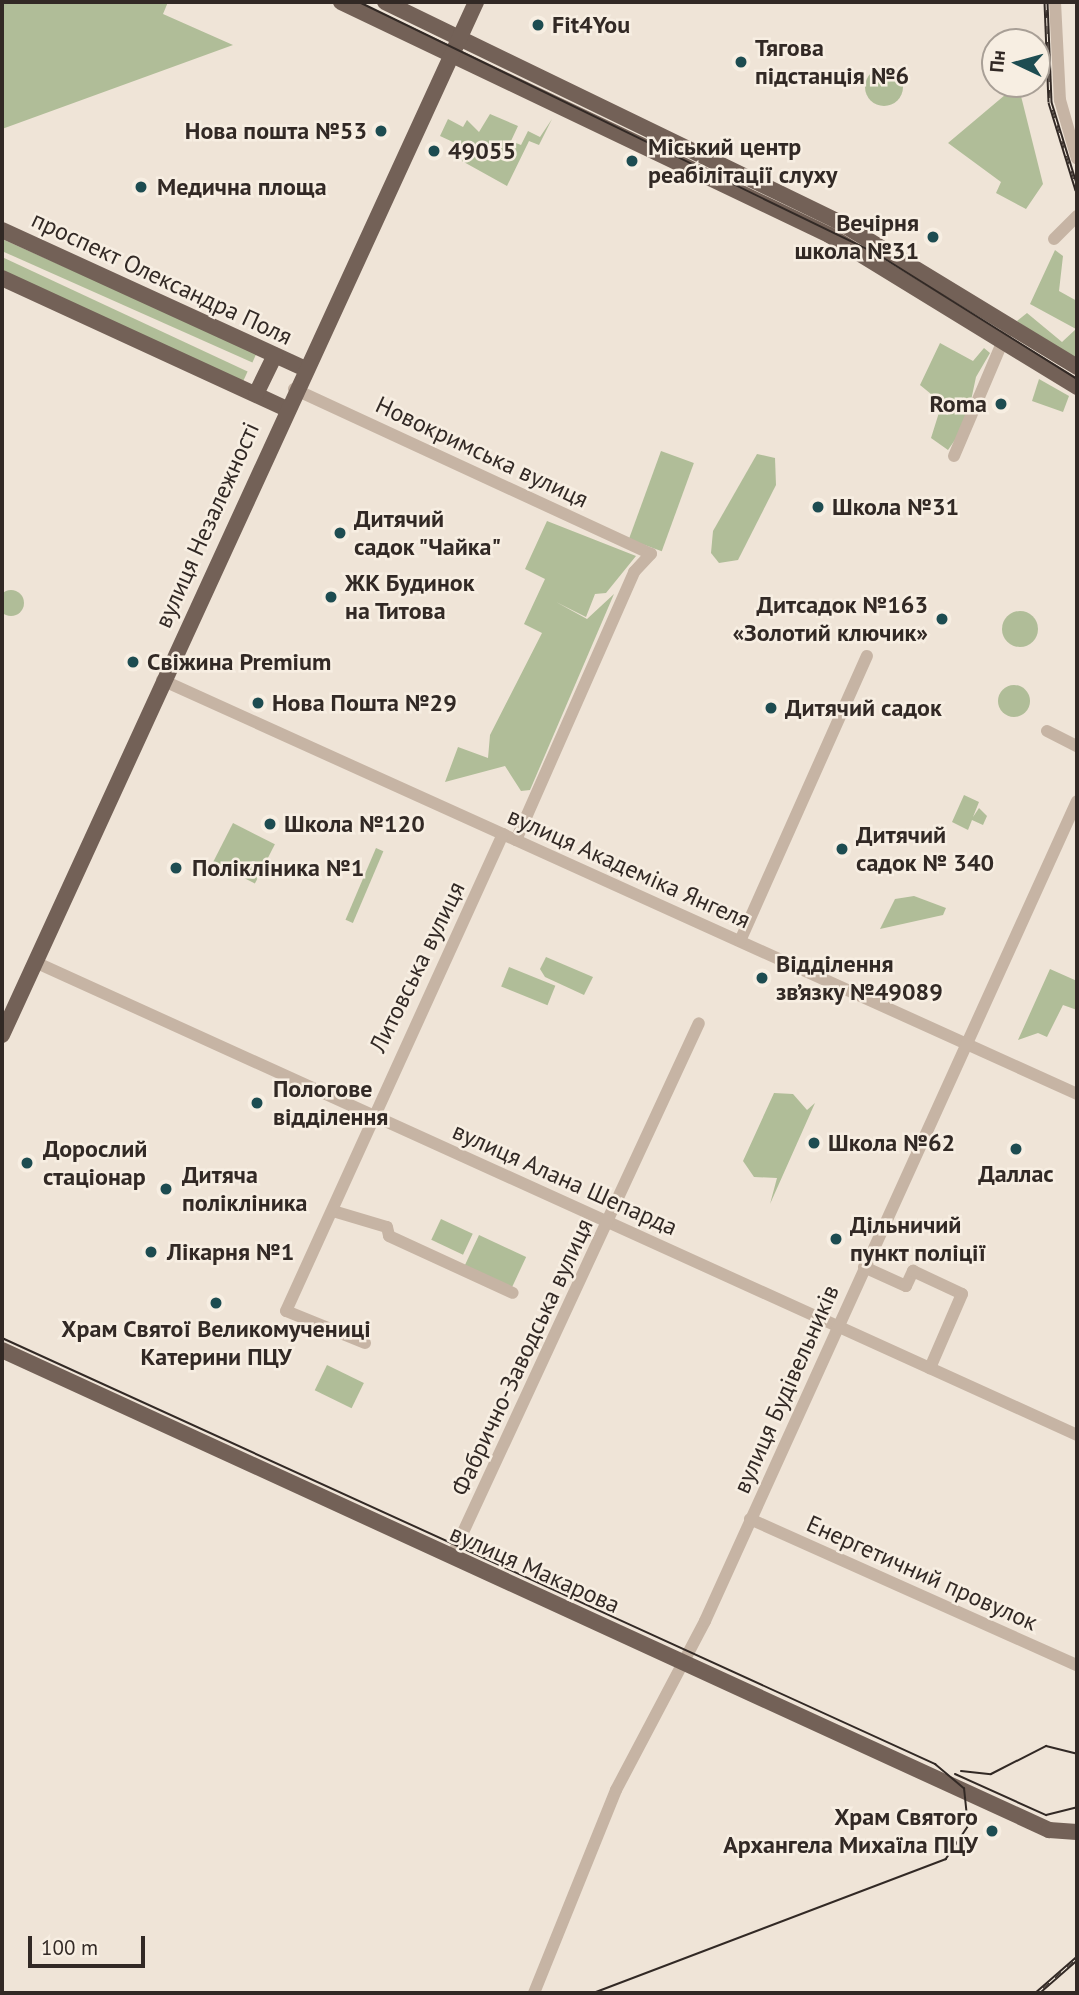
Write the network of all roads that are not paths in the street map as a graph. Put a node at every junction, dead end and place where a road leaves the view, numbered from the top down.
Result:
1 (341, 2) edge
2 (385, 2) edge
3 (476, 2) edge
4 (1055, 2) edge
5 (457, 36) junction
6 (449, 54) junction
7 (1077, 159) edge
8 (1077, 216) edge
9 (2, 230) edge
10 (1055, 239) dead end
11 (2, 278) edge
12 (1010, 324) junction
13 (1001, 339) junction
14 (275, 355) junction
15 (1077, 367) edge
16 (304, 368) junction
17 (1077, 387) edge
18 (294, 389) junction
19 (256, 394) junction
20 (285, 408) junction
21 (954, 456) dead end
22 (867, 656) dead end
23 (162, 680) junction
24 (1047, 731) dead end
25 (1077, 746) edge
26 (1077, 801) edge
27 (503, 834) junction
28 (516, 840) junction
29 (740, 941) junction
30 (35, 962) junction
31 (699, 1023) dead end
32 (2, 1035) edge
33 (965, 1044) junction
34 (1077, 1094) edge
35 (371, 1114) junction
36 (333, 1211) junction
37 (610, 1222) junction
38 (864, 1267) junction
39 (513, 1293) dead end
40 (837, 1326) junction
41 (365, 1343) dead end
42 (2, 1350) edge
43 (930, 1368) junction
44 (1077, 1435) edge
45 (750, 1519) junction
46 (452, 1556) junction
47 (684, 1661) junction
48 (1077, 1665) edge
49 (1077, 1832) edge
50 (534, 1993) edge

1 - 6 main road
2 - 5 main road
3 - 5 main road, вулиця Незалежності
4 - 7 street
5 - 6 main road, вулиця Незалежності
5 - 12 main road
6 - 13 main road
6 - 16 main road, вулиця Незалежності
8 - 10 street
9 - 14 main road, проспект Олександра Поля
11 - 19 main road
12 - 13 street
12 - 15 main road
13 - 17 main road
13 - 21 street
14 - 16 main road, проспект Олександра Поля
14 - 19 main road
16 - 18 main road, вулиця Незалежності
18 - 20 main road, вулиця Незалежності
18 - 28 street, Новокримська вулиця
19 - 20 main road
20 - 23 main road, вулиця Незалежності
22 - 29 street
23 - 27 street, вулиця Академіка Янгеля
23 - 30 main road, вулиця Незалежності
24 - 25 street
26 - 33 street, вулиця Будівельників
27 - 28 street, вулиця Академіка Янгеля
27 - 35 street, Литовська вулиця
28 - 29 street, вулиця Академіка Янгеля
29 - 33 street, вулиця Академіка Янгеля
30 - 32 main road, вулиця Незалежності
30 - 35 street, вулиця Алана Шепарда
31 - 37 street, Фабрично-Заводська вулиця
33 - 34 street, вулиця Академіка Янгеля
33 - 38 street, вулиця Будівельників
35 - 36 street, Литовська вулиця
35 - 37 street, вулиця Алана Шепарда
36 - 39 street
36 - 41 street, Литовська вулиця
37 - 40 street, вулиця Алана Шепарда
37 - 46 street, Фабрично-Заводська вулиця
38 - 40 street, вулиця Будівельників
38 - 43 street
40 - 43 street, вулиця Алана Шепарда
40 - 45 street, вулиця Будівельників
42 - 46 main road, вулиця Макарова
43 - 44 street, вулиця Алана Шепарда
45 - 47 street, вулиця Будівельників
45 - 48 street, Енергетичний провулок
46 - 47 main road, вулиця Макарова
47 - 49 main road, вулиця Макарова
47 - 50 street, вулиця Будівельників

